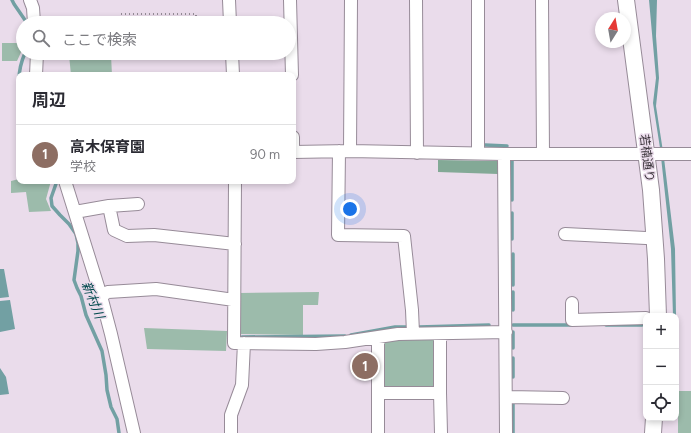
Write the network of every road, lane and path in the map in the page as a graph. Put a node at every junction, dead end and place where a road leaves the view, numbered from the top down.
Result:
1 (30, 0) edge
2 (229, 0) edge
3 (290, 0) edge
4 (351, 0) edge
5 (416, 0) edge
6 (478, 0) edge
7 (542, 0) edge
8 (626, 0) edge
9 (121, 14) dead end
10 (34, 16) edge
11 (196, 16) edge
12 (230, 16) edge
13 (290, 16) edge
14 (37, 60) edge
15 (232, 60) edge
16 (292, 60) edge
17 (36, 72) edge
18 (233, 72) edge
19 (292, 72) edge
20 (344, 151) junction
21 (296, 152) edge
22 (417, 153) junction
23 (478, 153) junction
24 (504, 154) junction
25 (543, 154) junction
26 (657, 154) junction
27 (691, 154) edge
28 (67, 184) edge
29 (235, 184) edge
30 (138, 204) dead end
31 (109, 206) junction
32 (75, 212) junction
33 (565, 234) dead end
34 (655, 238) junction
35 (235, 244) junction
36 (101, 296) junction
37 (234, 300) junction
38 (572, 304) dead end
39 (658, 313) edge
40 (643, 318) edge
41 (506, 332) junction
42 (413, 333) junction
43 (440, 334) junction
44 (378, 338) junction
45 (244, 343) junction
46 (378, 393) junction
47 (440, 393) junction
48 (506, 397) junction
49 (563, 398) dead end
50 (654, 421) edge
51 (134, 433) edge
52 (231, 433) edge
53 (378, 433) edge
54 (441, 433) edge
55 (506, 433) edge
56 (653, 433) edge

1 - 10 street
2 - 12 street
3 - 13 street
4 - 20 street
5 - 22 street
6 - 23 street
7 - 25 street
8 - 26 street, 若楠通り
9 - 11 path
14 - 17 street
15 - 18 street
16 - 19 street
20 - 21 street
20 - 22 street
20 - 42 street
22 - 23 street
23 - 24 street
24 - 25 street
24 - 41 street
25 - 26 street
26 - 27 street
26 - 34 street, 若楠通り
28 - 32 street
29 - 35 street
30 - 31 street
31 - 32 street
31 - 35 street
32 - 36 street
33 - 34 street
34 - 39 street, 若楠通り
35 - 37 street
36 - 37 street
36 - 51 street
37 - 45 street
38 - 40 street
41 - 43 street
41 - 48 street
42 - 43 street
42 - 44 street
43 - 47 street
44 - 45 street
44 - 46 street
45 - 52 street
46 - 47 street
46 - 53 street
47 - 54 street
48 - 49 street
48 - 55 street
50 - 56 street

